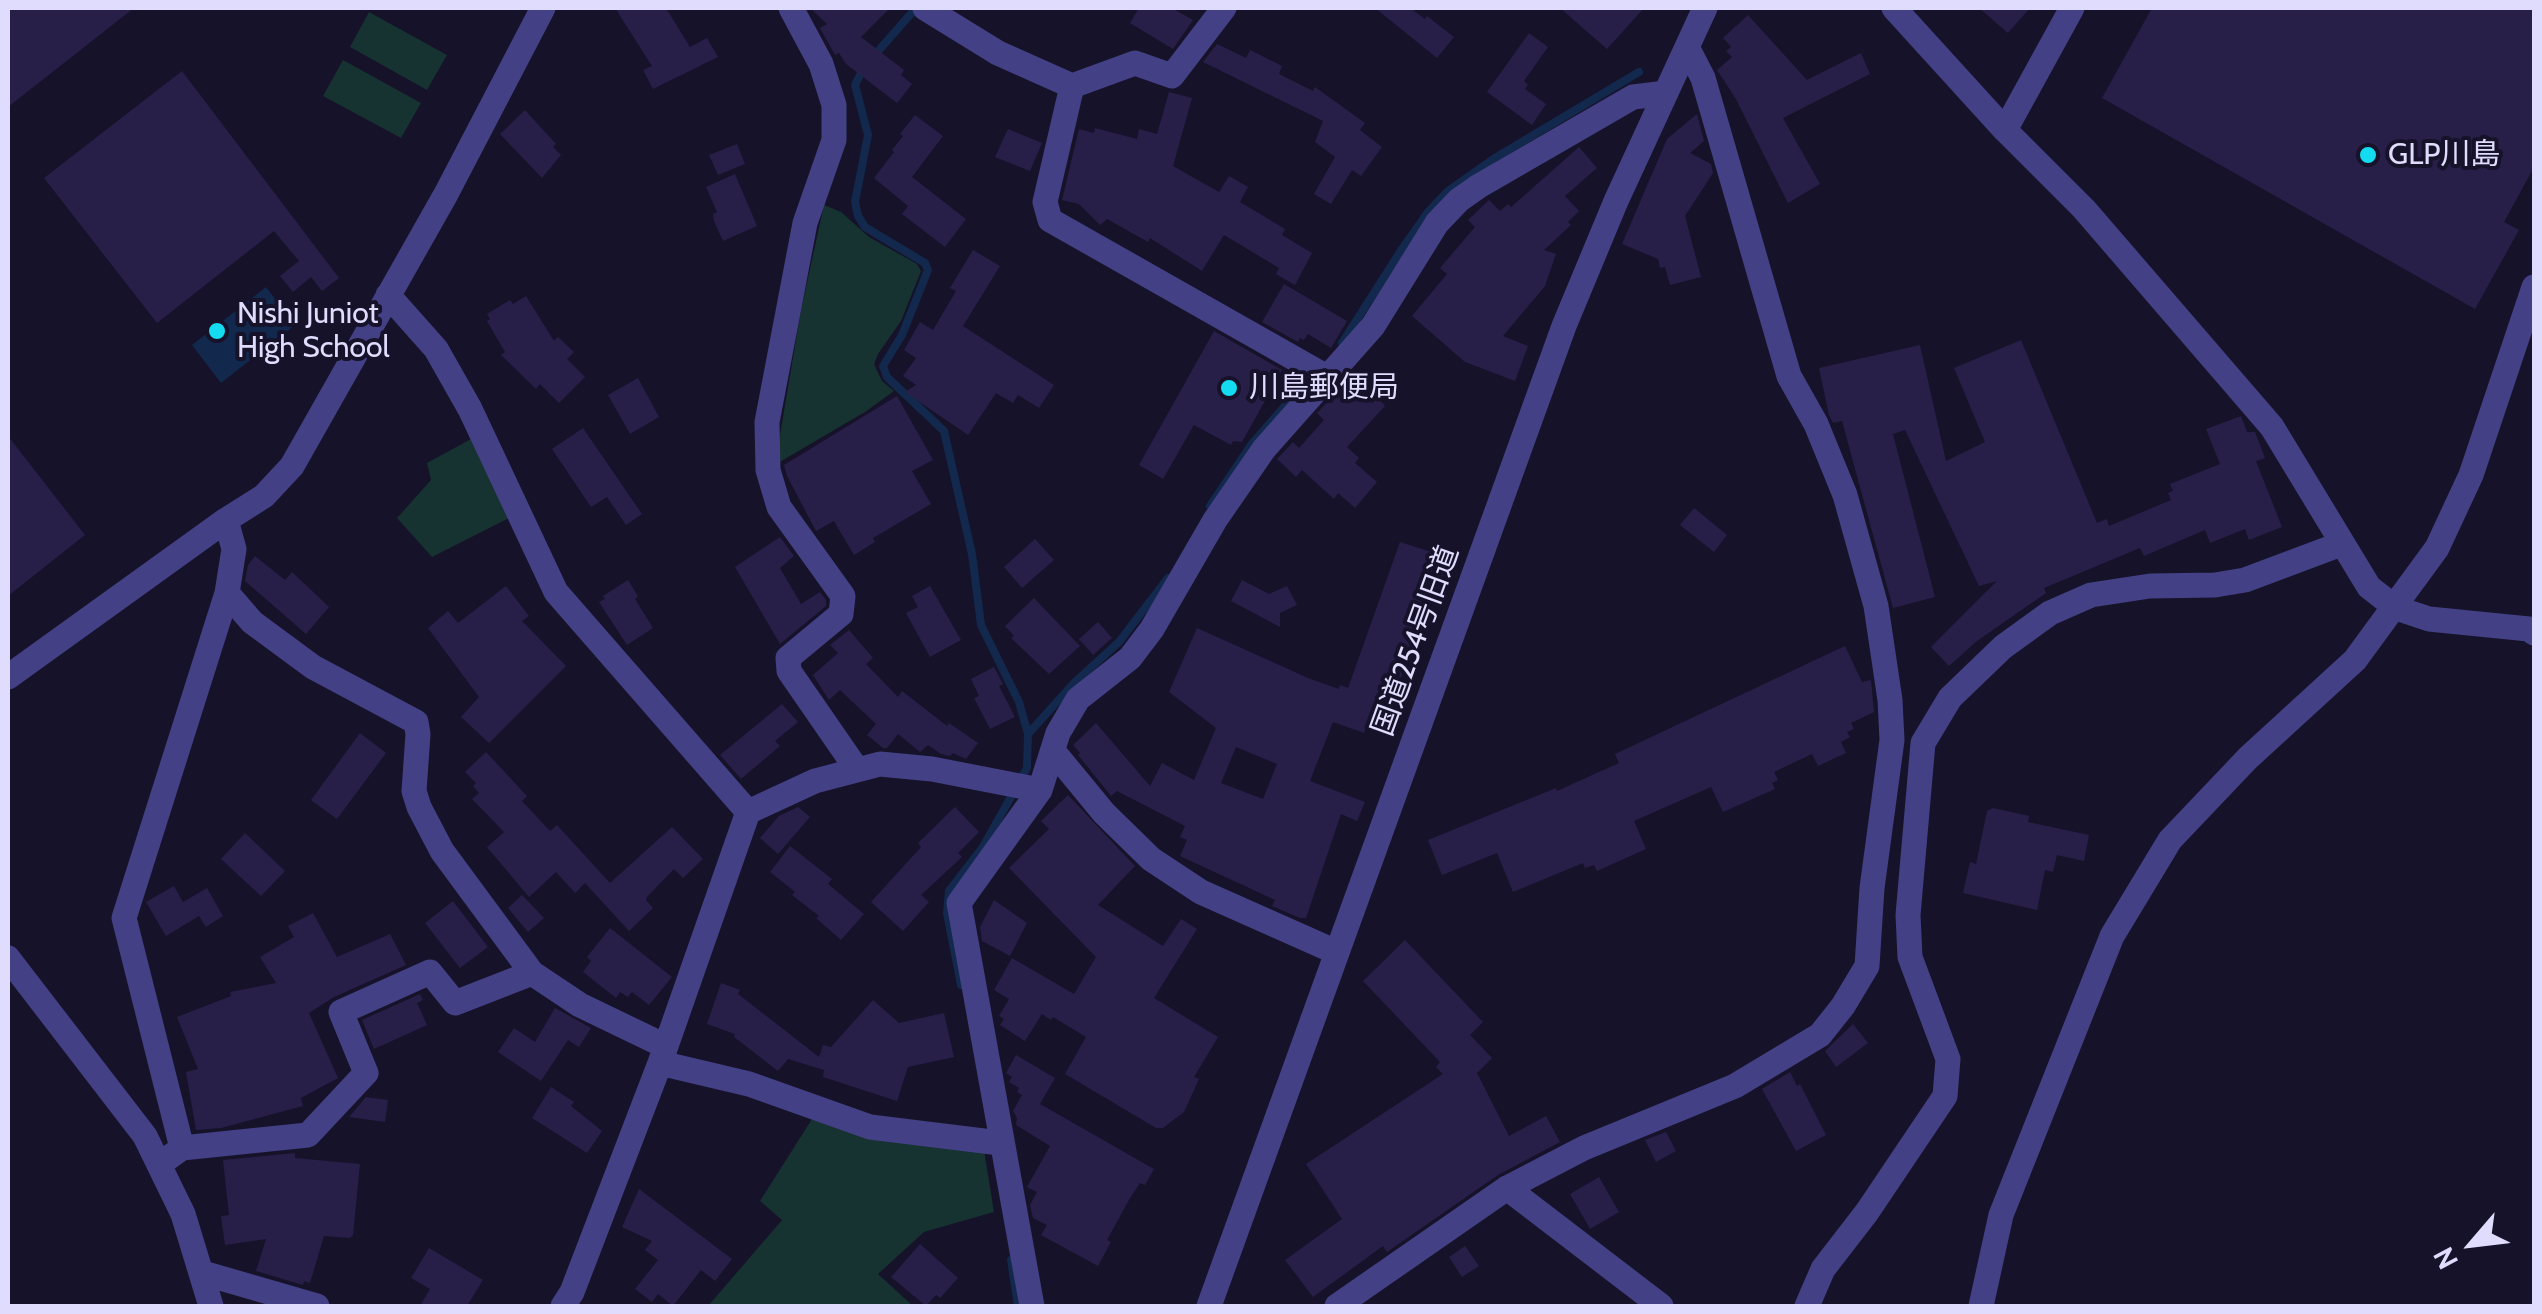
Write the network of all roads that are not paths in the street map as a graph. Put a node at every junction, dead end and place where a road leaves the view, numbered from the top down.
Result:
1 (543, 8) edge
2 (791, 8) edge
3 (925, 8) edge
4 (1224, 8) edge
5 (1704, 8) edge
6 (1894, 8) edge
7 (2072, 8) edge
8 (1687, 47) junction
9 (1072, 86) junction
10 (1666, 93) junction
11 (2005, 130) junction
12 (2534, 286) edge
13 (388, 295) junction
14 (1327, 378) junction
15 (226, 520) junction
16 (2341, 544) junction
17 (226, 593) junction
18 (2396, 608) junction
19 (2534, 633) edge
20 (8, 677) edge
21 (1892, 740) junction
22 (1923, 743) junction
23 (1052, 751) junction
24 (856, 768) junction
25 (1040, 790) junction
26 (748, 812) junction
27 (1336, 952) junction
28 (8, 958) edge
29 (532, 973) junction
30 (663, 1054) junction
31 (1000, 1143) junction
32 (182, 1148) junction
33 (160, 1164) junction
34 (1507, 1188) junction
35 (203, 1273) junction
36 (211, 1306) edge
37 (317, 1306) edge
38 (564, 1306) edge
39 (1032, 1306) edge
40 (1209, 1306) edge
41 (1336, 1306) edge
42 (1661, 1306) edge
43 (1807, 1306) edge
44 (1981, 1306) edge

1 - 13 street
2 - 24 street
3 - 9 street
4 - 9 street
5 - 8 street, 国道254号旧道
6 - 11 street
7 - 11 street
8 - 10 street, 国道254号旧道
8 - 21 street
9 - 14 street
10 - 14 street
10 - 27 street, 国道254号旧道
11 - 16 street
12 - 18 street
13 - 15 street
13 - 26 street
14 - 23 street
15 - 17 street
15 - 20 street
16 - 18 street
16 - 22 street
17 - 29 street
17 - 32 street
18 - 19 street
18 - 44 street
21 - 22 street
21 - 34 street
22 - 43 street
23 - 25 street
23 - 27 street
24 - 25 street
24 - 26 street
25 - 31 street
26 - 30 street
27 - 40 street, 国道254号旧道
28 - 33 street
29 - 30 street
29 - 32 street
30 - 31 street
30 - 38 street
31 - 39 street
32 - 33 street
33 - 35 street
34 - 41 street
34 - 42 street
35 - 36 street
35 - 37 street

